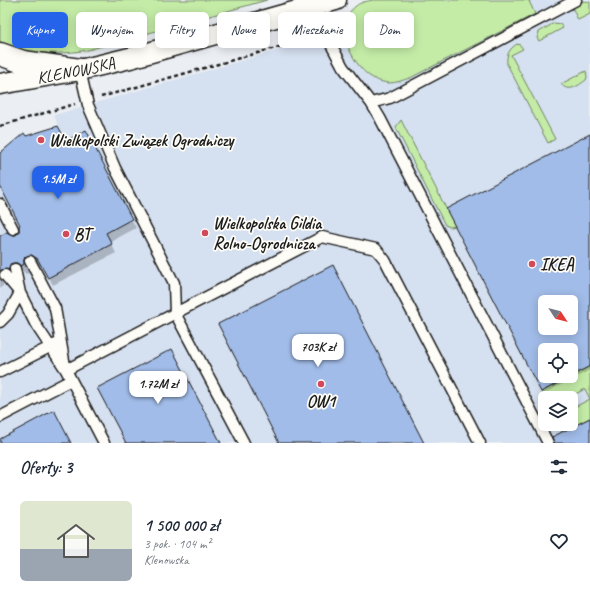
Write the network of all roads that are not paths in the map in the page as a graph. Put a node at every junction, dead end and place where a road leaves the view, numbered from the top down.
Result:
1 (336, 0) edge
2 (576, 0) edge
3 (311, 7) junction
4 (0, 54) edge
5 (80, 70) junction
6 (0, 84) edge
7 (371, 103) junction
8 (0, 204) edge
9 (13, 229) dead end
10 (30, 261) dead end
11 (15, 269) dead end
12 (5, 275) dead end
13 (20, 293) junction
14 (175, 313) junction
15 (0, 322) edge
16 (61, 341) junction
17 (51, 347) junction
18 (66, 370) junction
19 (0, 372) edge
20 (71, 380) junction
21 (0, 417) edge
22 (104, 443) edge
23 (244, 443) edge
24 (480, 443) edge
25 (548, 443) edge

1 - 3 street, KLENOWSKA
2 - 7 lane
3 - 5 street, KLENOWSKA
3 - 7 lane
4 - 5 main road
5 - 6 street, KLENOWSKA
5 - 14 lane
7 - 25 lane
8 - 9 lane
10 - 16 lane
11 - 13 lane
12 - 13 lane
13 - 15 lane
13 - 17 lane
14 - 18 lane
14 - 23 lane
14 - 24 lane
16 - 17 lane
16 - 18 lane
17 - 18 lane
17 - 19 lane
18 - 20 lane
20 - 21 lane
20 - 22 lane

